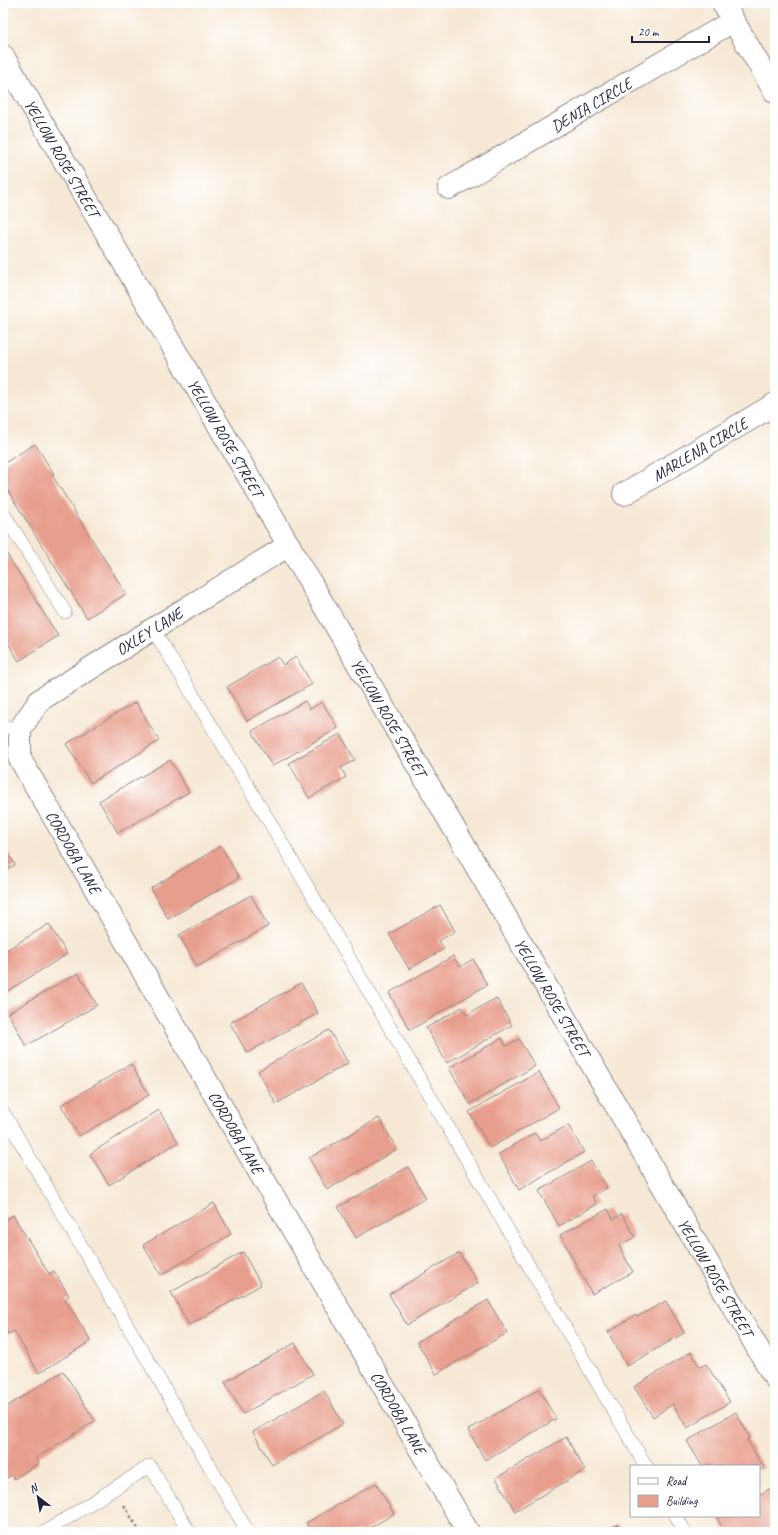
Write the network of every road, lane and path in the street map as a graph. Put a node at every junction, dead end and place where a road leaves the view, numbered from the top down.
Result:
1 (722, 3) edge
2 (733, 21) junction
3 (3, 56) edge
4 (775, 92) edge
5 (449, 188) dead end
6 (775, 404) edge
7 (624, 494) dead end
8 (3, 513) edge
9 (289, 545) junction
10 (65, 612) dead end
11 (153, 629) junction
12 (12, 728) edge
13 (3, 1112) edge
14 (775, 1378) edge
15 (645, 1465) edge
16 (677, 1517) edge
17 (45, 1532) edge
18 (189, 1532) edge
19 (248, 1532) edge
20 (468, 1532) edge
21 (685, 1532) edge

1 - 2 street
2 - 4 street
2 - 5 street, DENIA CIRCLE
3 - 9 street, YELLOW ROSE STREET
6 - 7 street, MARLENA CIRCLE
8 - 10 lane
9 - 11 street, OXLEY LANE
9 - 14 street, YELLOW ROSE STREET
11 - 12 street, OXLEY LANE
11 - 15 lane
12 - 20 street, CORDOBA LANE
13 - 19 lane
16 - 21 lane
17 - 18 lane

